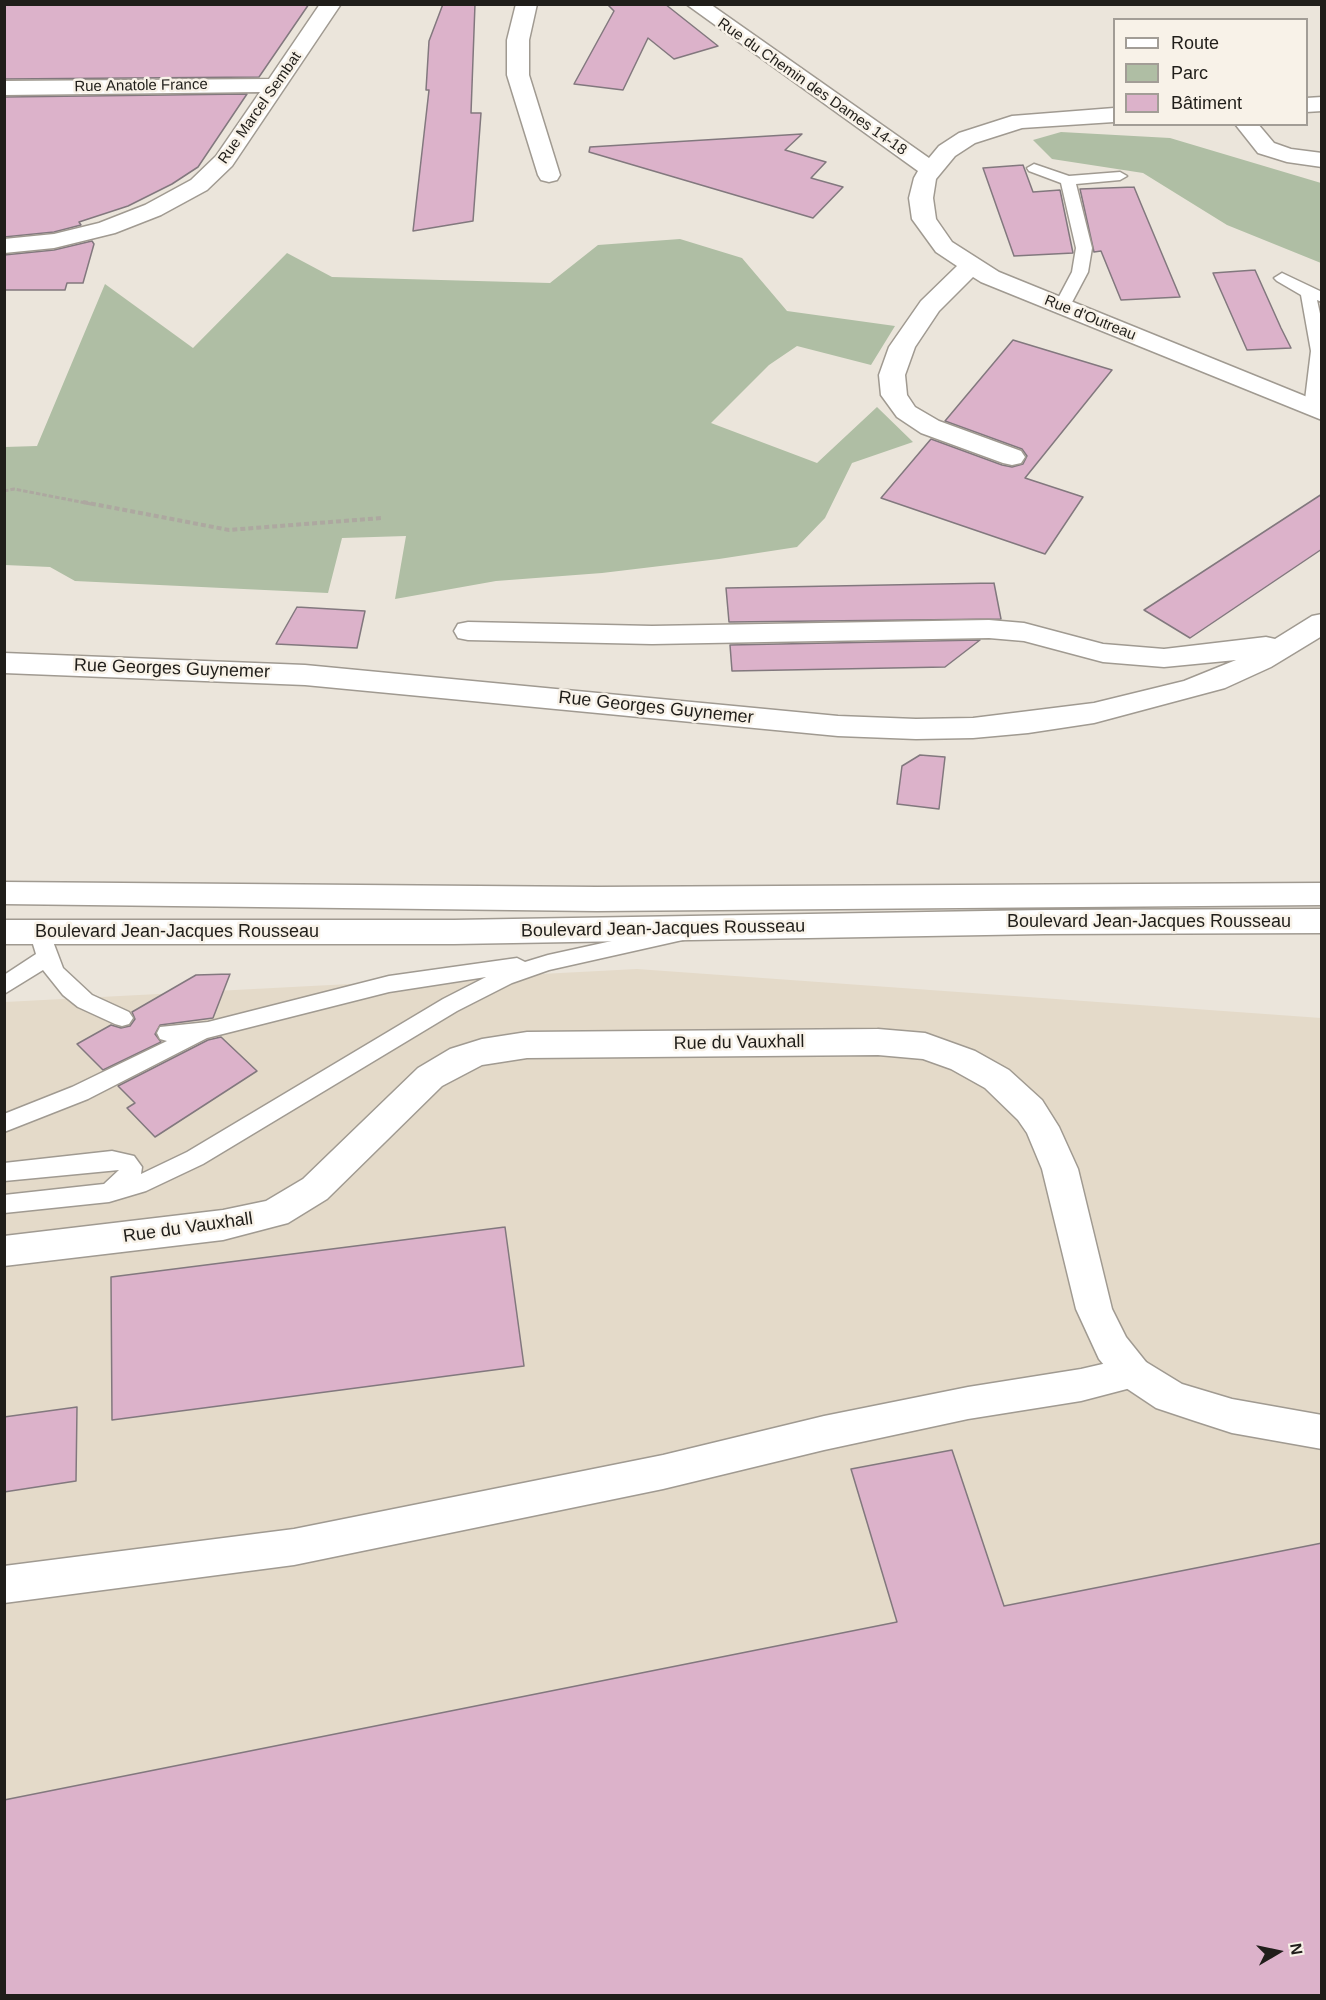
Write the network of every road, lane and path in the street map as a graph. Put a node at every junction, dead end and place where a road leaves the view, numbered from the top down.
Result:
1 (331, 4) edge
2 (527, 4) edge
3 (696, 4) edge
4 (277, 85) junction
5 (4, 87) edge
6 (1113, 115) edge
7 (1248, 126) edge
8 (1322, 160) edge
9 (1034, 168) dead end
10 (930, 169) junction
11 (549, 175) dead end
12 (1120, 176) dead end
13 (1068, 180) junction
14 (4, 246) edge
15 (970, 266) junction
16 (1282, 278) dead end
17 (1315, 295) edge
18 (1062, 306) junction
19 (1317, 410) edge
20 (1012, 457) dead end
21 (4, 491) edge
22 (382, 518) dead end
23 (1322, 623) edge
24 (468, 631) dead end
25 (1294, 641) junction
26 (4, 663) edge
27 (4, 893) edge
28 (1322, 894) edge
29 (1322, 921) edge
30 (706, 928) junction
31 (4, 932) edge
32 (43, 944) junction
33 (548, 963) junction
34 (4, 986) edge
35 (122, 1018) dead end
36 (208, 1030) junction
37 (168, 1033) dead end
38 (4, 1124) edge
39 (4, 1172) edge
40 (109, 1193) junction
41 (4, 1204) edge
42 (4, 1251) edge
43 (1133, 1373) junction
44 (1322, 1432) edge
45 (4, 1585) edge

1 - 4 street, Rue Marcel Sembat
2 - 11 street
3 - 10 street, Rue du Chemin des Dames 14-18
4 - 5 street, Rue Anatole France
4 - 14 street, Rue Marcel Sembat
6 - 10 street
7 - 8 street
9 - 13 lane
10 - 15 street, Rue d'Outreau
12 - 13 lane
13 - 18 lane
15 - 18 street, Rue d'Outreau
15 - 20 street
16 - 17 lane
17 - 19 lane
18 - 19 street, Rue d'Outreau
21 - 22 path
23 - 25 street, Rue Georges Guynemer
24 - 25 street, Rue Georges Guynemer
25 - 26 street, Rue Georges Guynemer
27 - 28 street, Boulevard Jean-Jacques Rousseau
29 - 30 street, Boulevard Jean-Jacques Rousseau
30 - 32 street, Boulevard Jean-Jacques Rousseau
30 - 33 lane
31 - 32 street, Boulevard Jean-Jacques Rousseau
32 - 34 lane
32 - 35 lane
33 - 36 lane
33 - 40 lane
36 - 37 lane
36 - 38 lane
39 - 40 lane
40 - 41 lane
42 - 43 street, Rue du Vauxhall
43 - 44 street, Rue du Vauxhall
43 - 45 street

